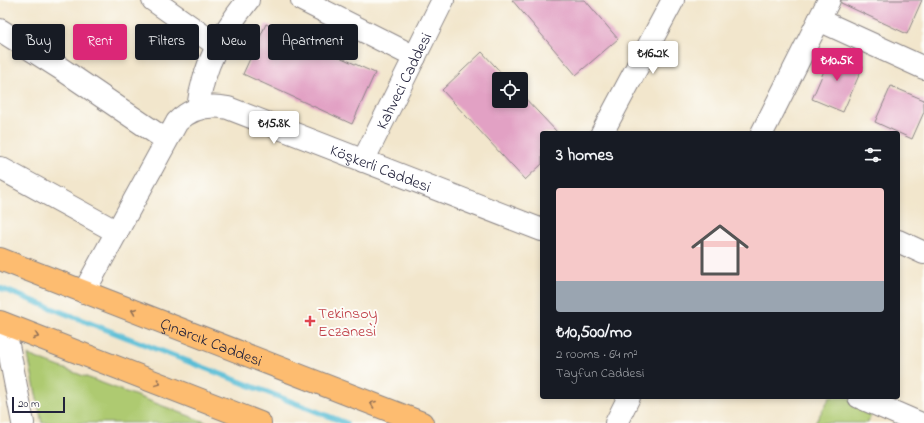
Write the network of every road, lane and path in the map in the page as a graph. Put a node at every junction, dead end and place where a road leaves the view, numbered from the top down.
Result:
1 (153, 0) edge
2 (248, 0) edge
3 (302, 0) edge
4 (443, 0) edge
5 (673, 0) edge
6 (829, 0) edge
7 (819, 20) junction
8 (230, 24) edge
9 (0, 30) edge
10 (207, 38) edge
11 (415, 57) junction
12 (211, 60) edge
13 (924, 68) edge
14 (198, 108) junction
15 (603, 131) edge
16 (763, 131) edge
17 (166, 140) junction
18 (363, 161) junction
19 (0, 168) edge
20 (540, 229) edge
21 (117, 232) junction
22 (900, 242) edge
23 (924, 253) edge
24 (0, 259) edge
25 (84, 292) junction
26 (2, 323) edge
27 (628, 399) edge
28 (864, 399) edge
29 (23, 423) edge
30 (260, 423) edge
31 (422, 423) edge
32 (616, 423) edge
33 (919, 423) edge

1 - 10 street
2 - 8 street
3 - 11 street
4 - 11 street, Kahveci Caddesi
5 - 15 street
6 - 7 street
7 - 13 street
7 - 16 street
9 - 17 street
11 - 18 street, Kahveci Caddesi
12 - 14 street
14 - 17 street, Köşkerli Caddesi
14 - 18 street, Köşkerli Caddesi
17 - 21 street, Köşkerli Caddesi
18 - 20 street, Köşkerli Caddesi
19 - 21 street
21 - 25 street, Köşkerli Caddesi
22 - 23 street
24 - 25 main road, Çınarcık Caddesi
31 -> 25 main road, Çınarcık Caddesi
26 - 29 street
26 -> 30 main road
27 - 32 street
28 - 33 street

